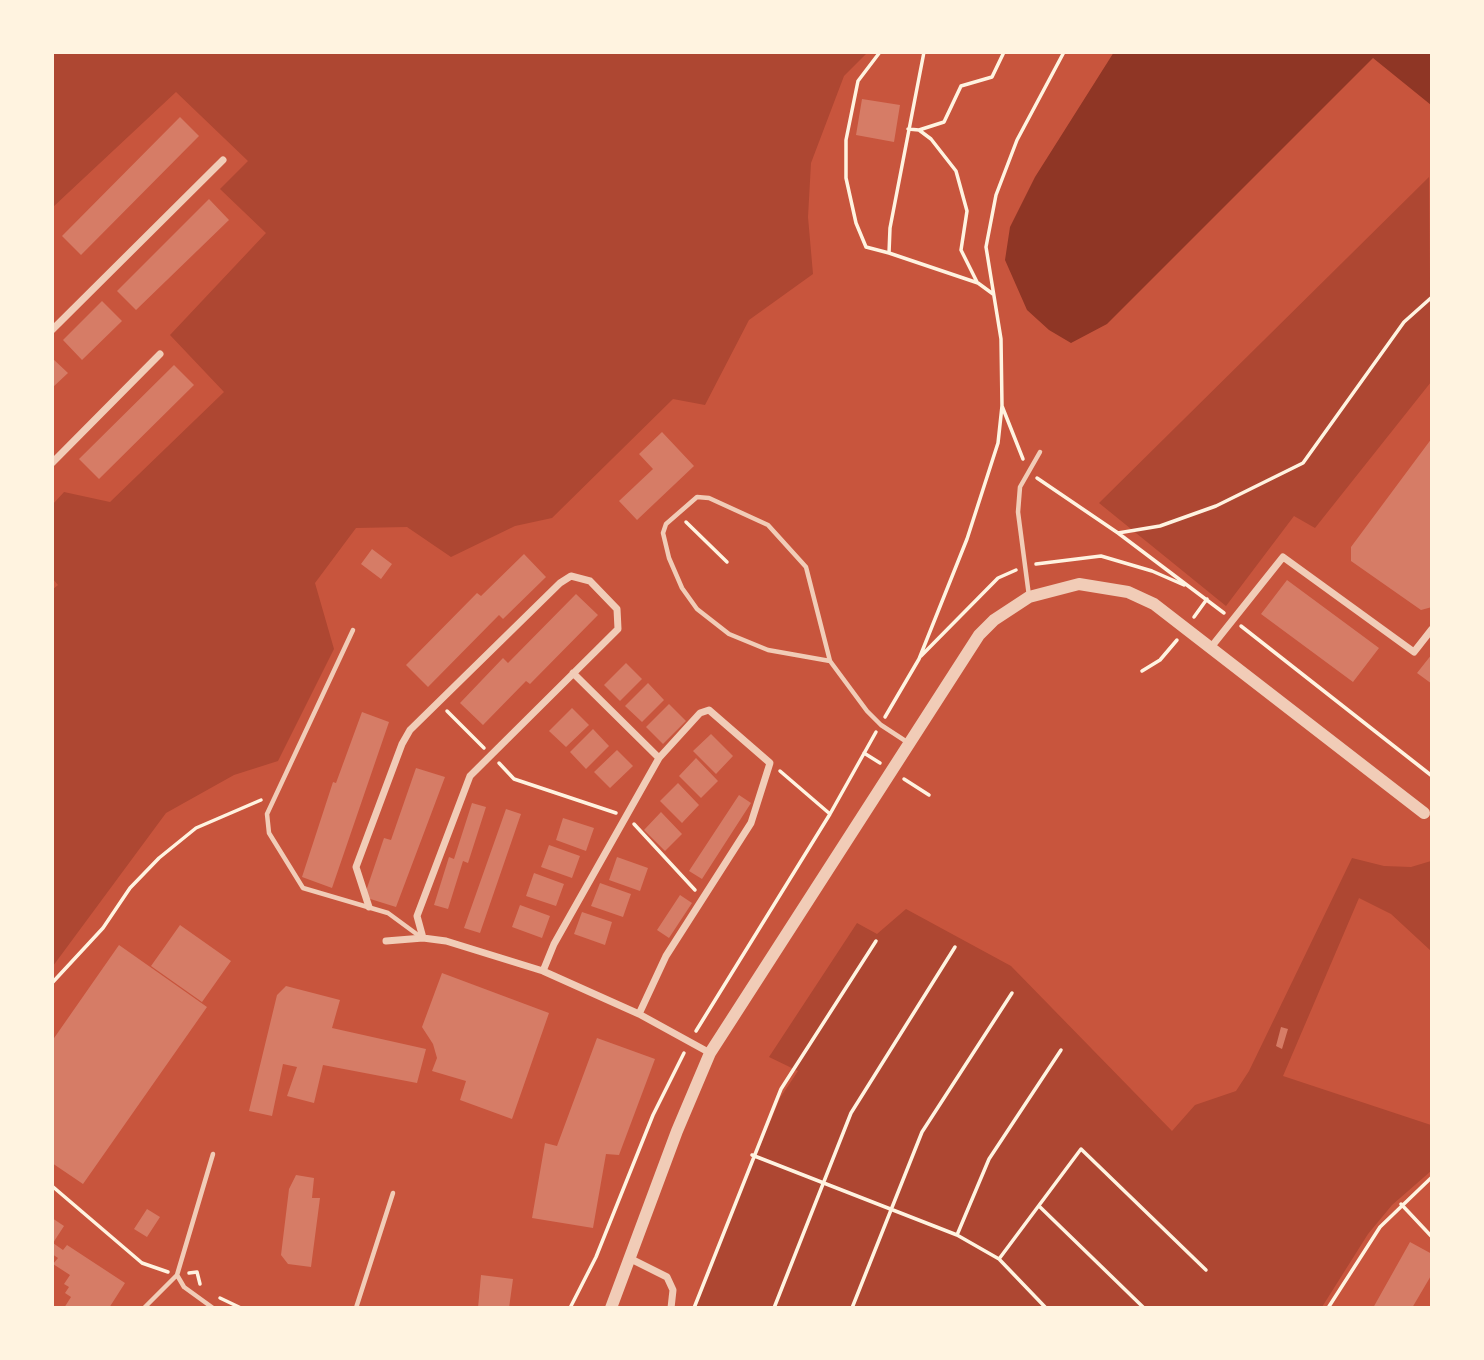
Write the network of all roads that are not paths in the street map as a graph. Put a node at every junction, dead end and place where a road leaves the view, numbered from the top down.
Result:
1 (223, 160) dead end
2 (52, 330) edge
3 (160, 354) dead end
4 (1041, 452) dead end
5 (52, 463) edge
6 (1029, 597) junction
7 (1432, 629) edge
8 (353, 630) dead end
9 (1212, 646) junction
10 (831, 661) junction
11 (573, 673) junction
12 (908, 742) junction
13 (659, 758) junction
14 (1424, 813) dead end
15 (369, 907) junction
16 (423, 938) junction
17 (386, 942) dead end
18 (543, 971) junction
19 (639, 1014) junction
20 (710, 1053) junction
21 (213, 1154) dead end
22 (393, 1193) dead end
23 (629, 1258) junction
24 (177, 1275) junction
25 (144, 1307) edge
26 (213, 1307) edge
27 (356, 1307) edge
28 (611, 1307) edge
29 (671, 1307) edge

1 - 2 street
3 - 5 street
4 - 6 lane
6 - 9 street
6 - 12 street
7 - 9 street
8 - 15 lane
9 - 14 street
10 - 10 lane
10 - 12 lane
11 - 13 street
11 - 15 street
11 - 16 street
12 - 20 street
13 - 18 street
13 - 19 street
15 - 16 lane
16 - 17 street
16 - 18 street
18 - 19 street
19 - 20 street
20 - 23 street
21 - 24 lane
22 - 27 lane
23 - 28 street
23 - 29 street
24 - 25 lane
24 - 26 lane

